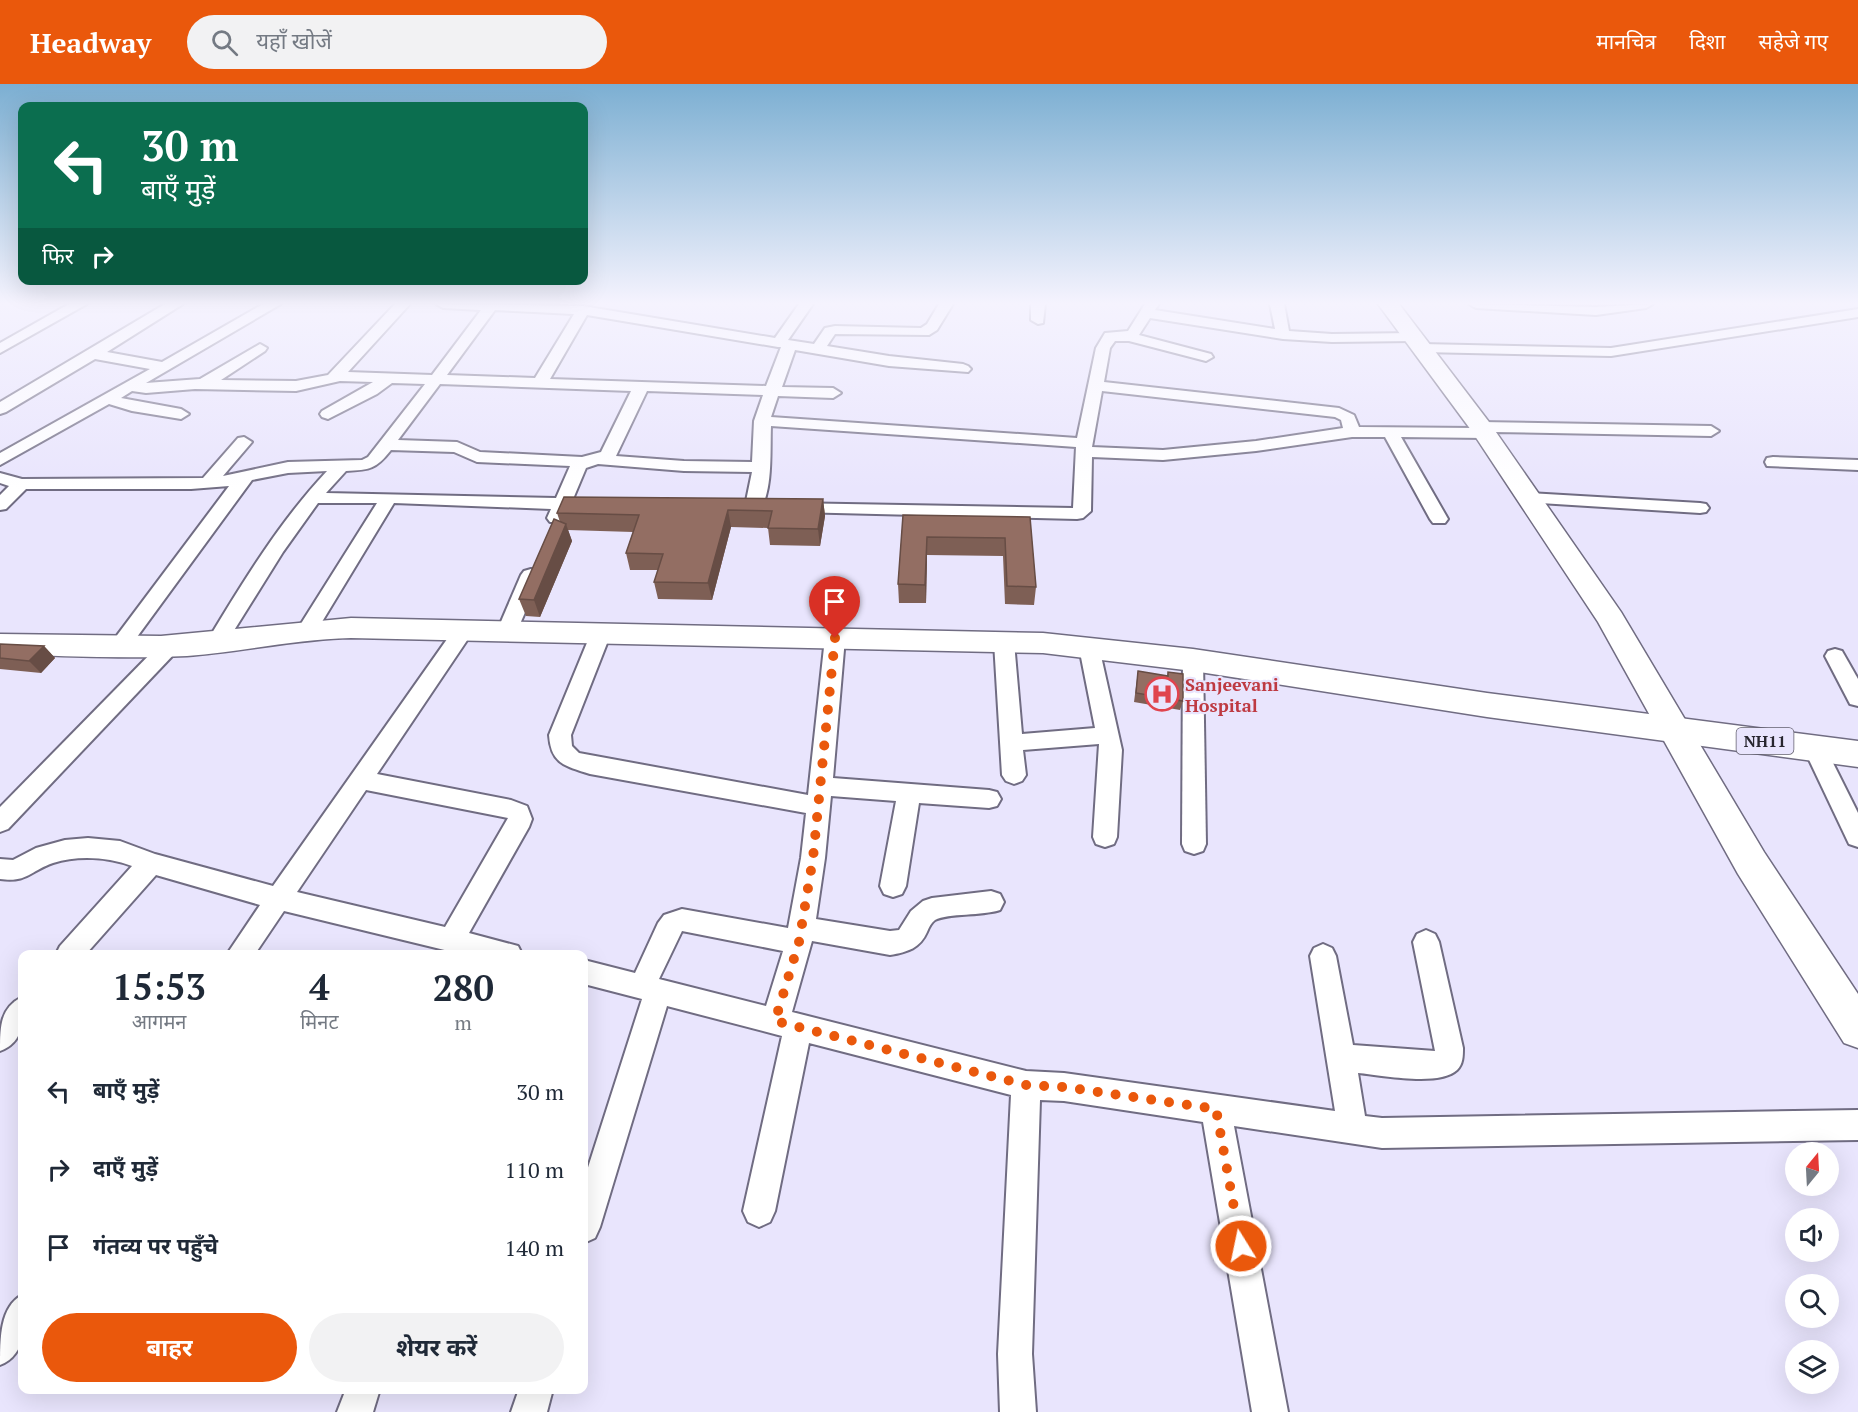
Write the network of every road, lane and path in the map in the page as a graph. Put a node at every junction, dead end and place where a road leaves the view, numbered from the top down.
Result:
1 (74, 366) edge
2 (160, 366) edge
3 (213, 366) edge
4 (232, 366) edge
5 (346, 366) edge
6 (445, 366) edge
7 (550, 366) edge
8 (778, 366) edge
9 (935, 366) edge
10 (1100, 366) edge
11 (1435, 366) edge
12 (166, 367) joint
13 (963, 369) dead end
14 (226, 370) junction
15 (337, 376) junction
16 (390, 377) junction
17 (435, 379) junction
18 (540, 382) junction
19 (204, 384) junction
20 (131, 386) junction
21 (642, 386) junction
22 (1096, 386) junction
23 (773, 390) junction
24 (833, 393) dead end
25 (109, 399) junction
26 (0, 409) edge
27 (181, 414) dead end
28 (328, 414) dead end
29 (762, 421) junction
30 (1483, 430) junction
31 (1712, 431) dead end
32 (1352, 432) junction
33 (1390, 432) junction
34 (244, 441) dead end
35 (386, 445) junction
36 (1084, 448) junction
37 (0, 460) edge
38 (601, 460) junction
39 (583, 462) junction
40 (1773, 462) dead end
41 (1858, 465) edge
42 (341, 466) junction
43 (761, 467) junction
44 (0, 478) edge
45 (243, 480) junction
46 (208, 483) junction
47 (21, 484) junction
48 (311, 498) junction
49 (389, 498) junction
50 (1529, 498) junction
51 (562, 504) junction
52 (0, 505) edge
53 (610, 505) edge
54 (1700, 508) dead end
55 (1439, 519) dead end
56 (548, 536) edge
57 (539, 557) edge
58 (307, 630) junction
59 (464, 630) junction
60 (507, 631) junction
61 (601, 633) junction
62 (835, 638) junction
63 (1004, 642) junction
64 (216, 643) junction
65 (0, 644) edge
66 (170, 646) junction
67 (119, 647) junction
68 (1089, 647) junction
69 (1835, 656) dead end
70 (1193, 660) junction
71 (1858, 698) edge
72 (1673, 729) junction
73 (1109, 735) junction
74 (1011, 742) junction
75 (1814, 747) junction
76 (1858, 754) edge
77 (1014, 775) dead end
78 (361, 780) junction
79 (909, 793) junction
80 (820, 796) junction
81 (989, 799) dead end
82 (0, 822) edge
83 (1105, 837) dead end
84 (1858, 837) edge
85 (1194, 844) dead end
86 (151, 863) junction
87 (5, 876) edge
88 (892, 886) dead end
89 (280, 897) junction
90 (991, 902) dead end
91 (800, 935) junction
92 (451, 939) junction
93 (1426, 942) dead end
94 (72, 950) edge
95 (243, 950) edge
96 (494, 950) edge
97 (1323, 956) dead end
98 (588, 973) edge
99 (1844, 988) edge
100 (650, 989) junction
101 (18, 1015) edge
102 (787, 1024) junction
103 (1858, 1029) edge
104 (0, 1038) edge
105 (1341, 1058) junction
106 (1026, 1085) junction
107 (1216, 1109) junction
108 (1858, 1125) edge
109 (1353, 1129) junction
110 (759, 1211) dead end
111 (588, 1213) edge
112 (18, 1318) edge
113 (0, 1348) edge
114 (361, 1394) edge
115 (534, 1394) edge
116 (355, 1412) edge
117 (529, 1412) edge
118 (1018, 1412) edge
119 (1270, 1412) edge

1 - 26 street
2 - 12 street
3 - 14 street
4 - 14 street
5 - 15 street
6 - 17 street
7 - 18 street
8 - 23 street
9 - 13 street
10 - 22 street
11 - 30 main road
12 - 20 street
14 - 19 street
15 - 16 street
15 - 19 street
16 - 17 street
16 - 28 street
17 - 18 street
17 - 35 street
18 - 21 street
19 - 20 street
20 - 25 street
21 - 23 street
21 - 38 street
22 - 32 street
22 - 36 street
23 - 24 street
23 - 29 street
25 - 27 street
25 - 37 street
29 - 36 street
29 - 43 street
30 - 31 street
30 - 33 street
30 - 50 main road
32 - 33 street
32 - 36 street
33 - 55 street
34 - 46 street
35 - 39 street
35 - 42 street
36 - 43 street
38 - 39 street
38 - 43 street
39 - 51 street
40 - 41 street
42 - 45 street
42 - 48 street
44 - 47 street
45 - 46 street
45 - 67 street
46 - 47 street
47 - 52 street
48 - 49 street
48 - 64 street
49 - 51 street
49 - 58 street
50 - 54 street
50 - 72 main road
51 - 53 street
51 - 56 street
57 - 60 street
58 - 59 main road, NH11
58 - 64 main road, NH11
59 - 60 main road, NH11
59 - 78 street
60 - 61 main road, NH11
61 - 62 main road, NH11
61 - 80 street
62 - 63 main road, NH11
62 - 80 street
63 - 68 main road, NH11
63 - 74 street
64 - 66 main road, NH11
65 - 67 main road, NH11
66 - 67 main road, NH11
66 - 82 street
68 - 70 main road, NH11
68 - 73 street
69 - 71 street
70 - 72 main road, NH11
70 - 85 street
72 - 75 main road, NH11
72 - 99 main road
73 - 74 street
73 - 83 street
74 - 77 street
75 - 76 main road, NH11
75 - 84 street
78 - 89 street
78 - 92 street
79 - 80 street
79 - 81 street
79 - 88 street
80 - 91 street
86 - 87 street
86 - 89 street
86 - 94 street
89 - 92 street
89 - 95 street
90 - 91 street
91 - 100 street
91 - 102 street
92 - 96 street
93 - 105 street
97 - 105 street
98 - 100 street
99 - 103 main road
100 - 102 street
100 - 111 street
101 - 104 street
102 - 106 street
102 - 110 street
105 - 109 street
106 - 107 street
106 - 118 street
107 - 109 street
107 - 119 street
108 - 109 street
112 - 113 street
114 - 116 street
115 - 117 street

